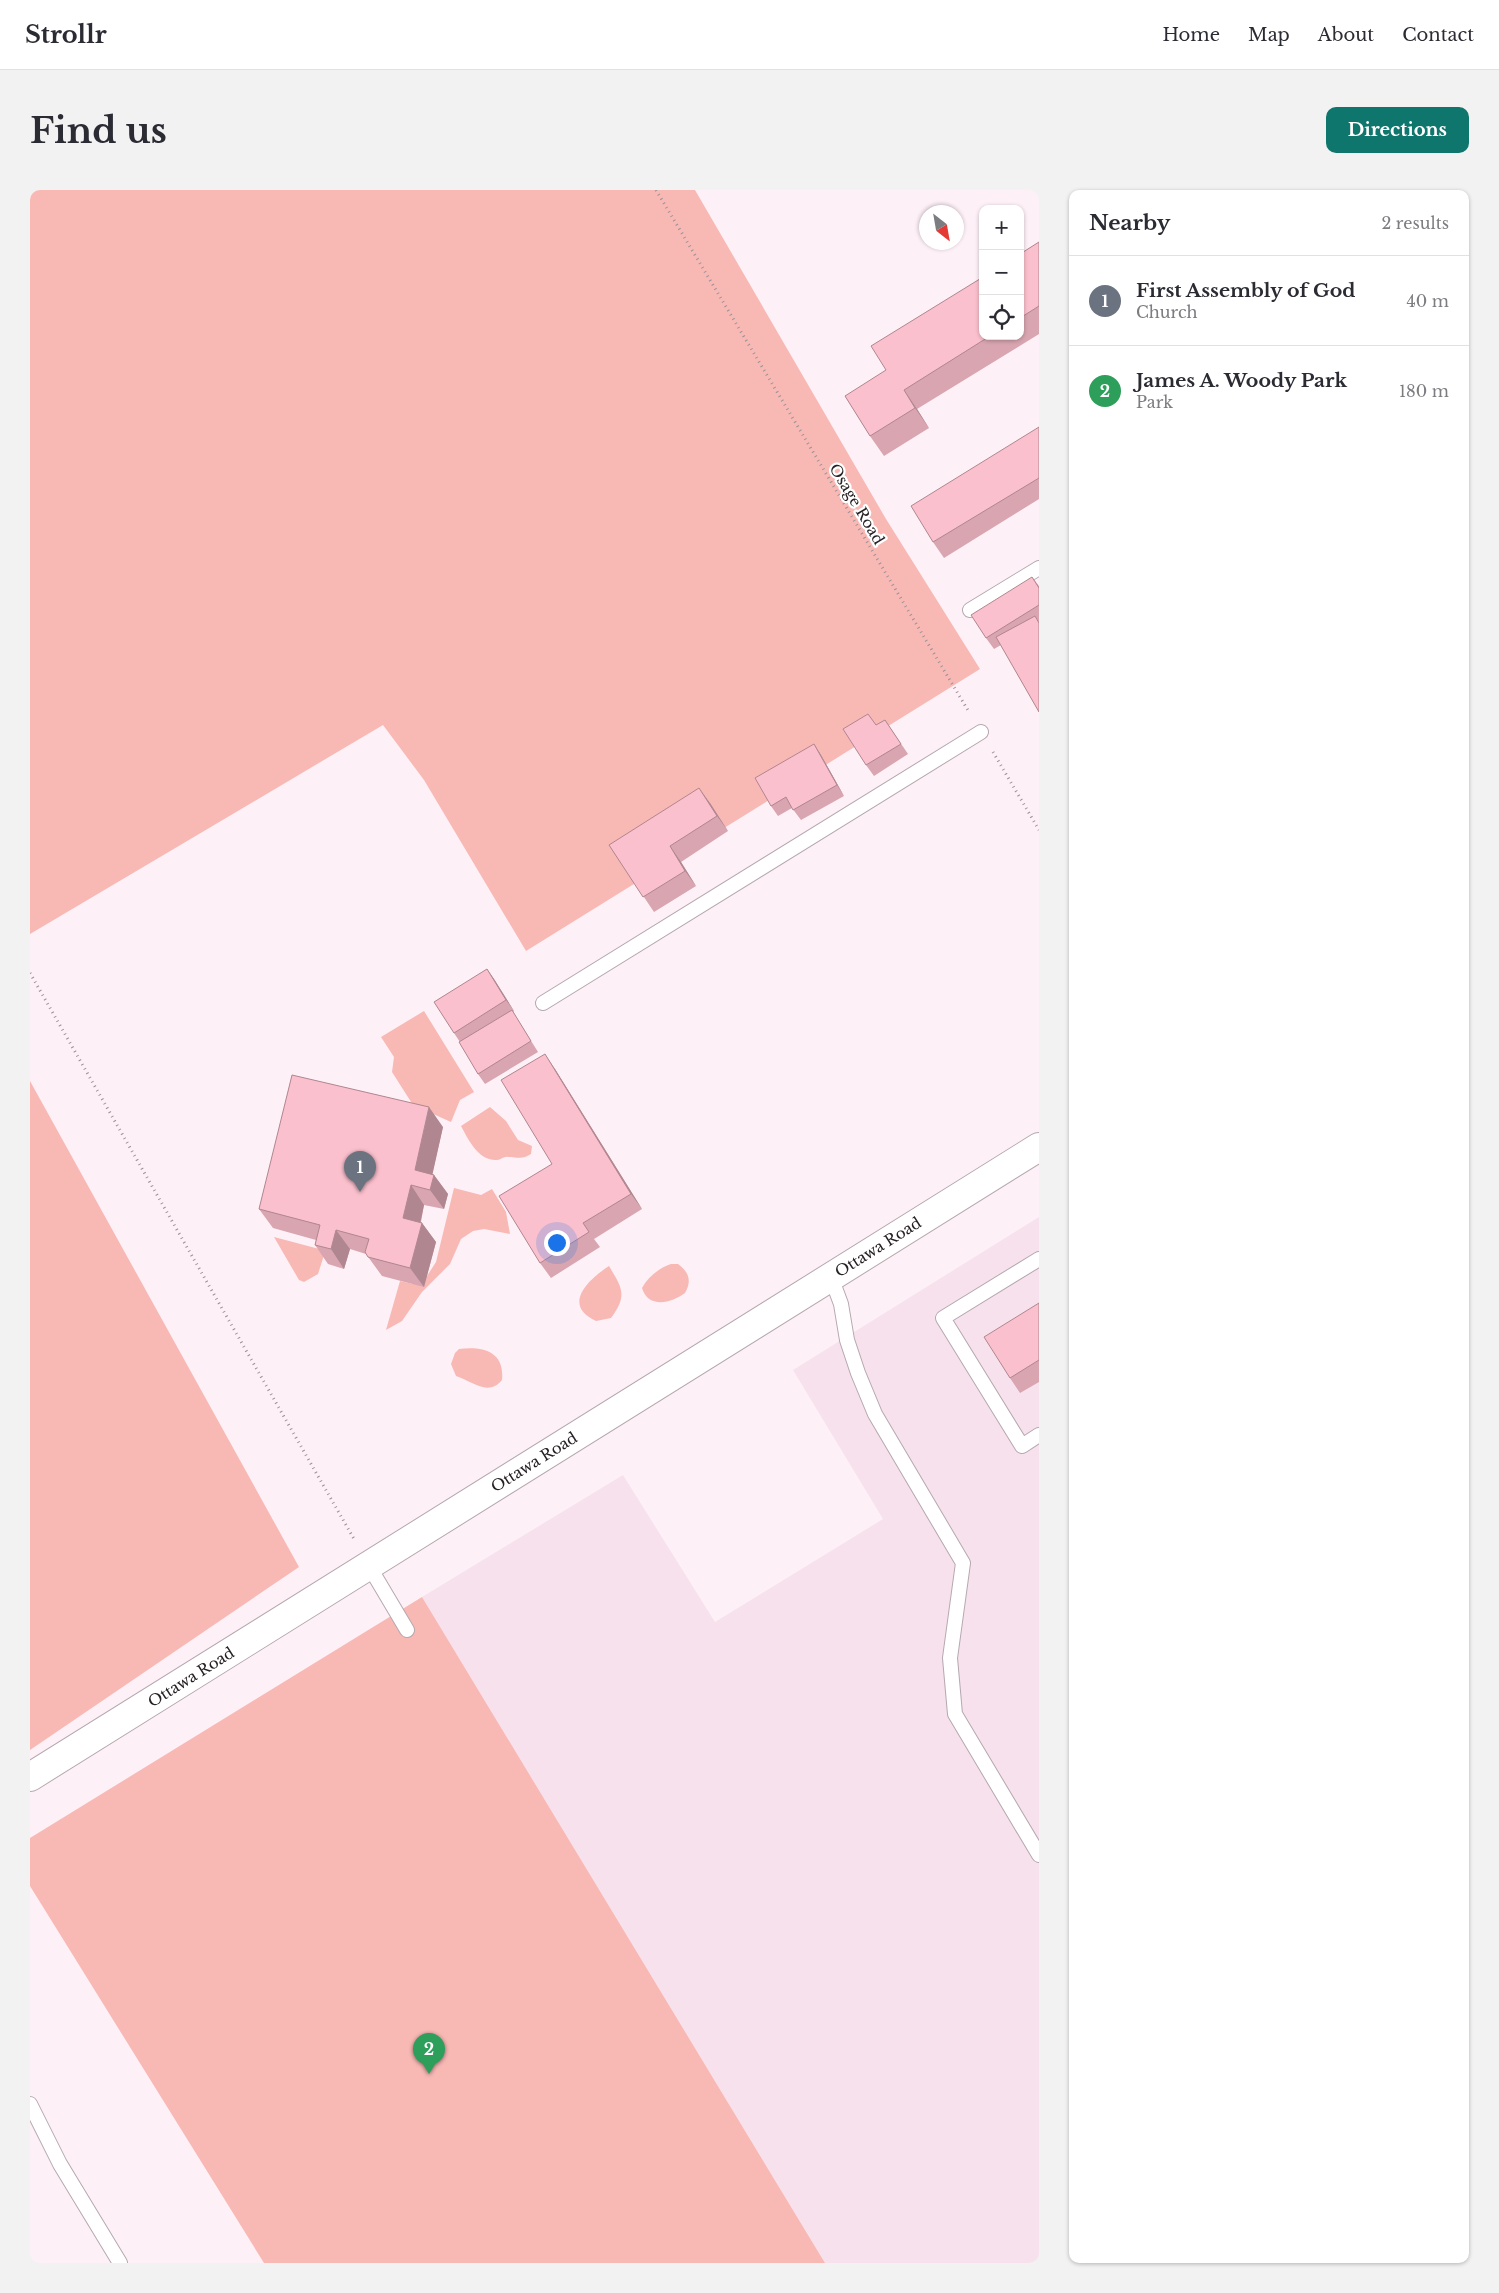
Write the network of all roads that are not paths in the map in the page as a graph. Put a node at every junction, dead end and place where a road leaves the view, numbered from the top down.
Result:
1 (1039, 568) edge
2 (970, 610) dead end
3 (981, 732) road end
4 (543, 1003) dead end
5 (1039, 1148) edge
6 (1039, 1259) edge
7 (831, 1277) junction
8 (1039, 1435) edge
9 (369, 1566) junction
10 (408, 1630) dead end
11 (30, 1777) edge
12 (1039, 1855) edge
13 (30, 2104) edge
14 (120, 2263) edge

1 - 2 lane
3 - 4 lane
5 - 7 street, Ottawa Road
6 - 8 lane
7 - 9 street, Ottawa Road
7 - 12 lane
9 - 10 lane
9 - 11 street, Ottawa Road
13 - 14 lane

